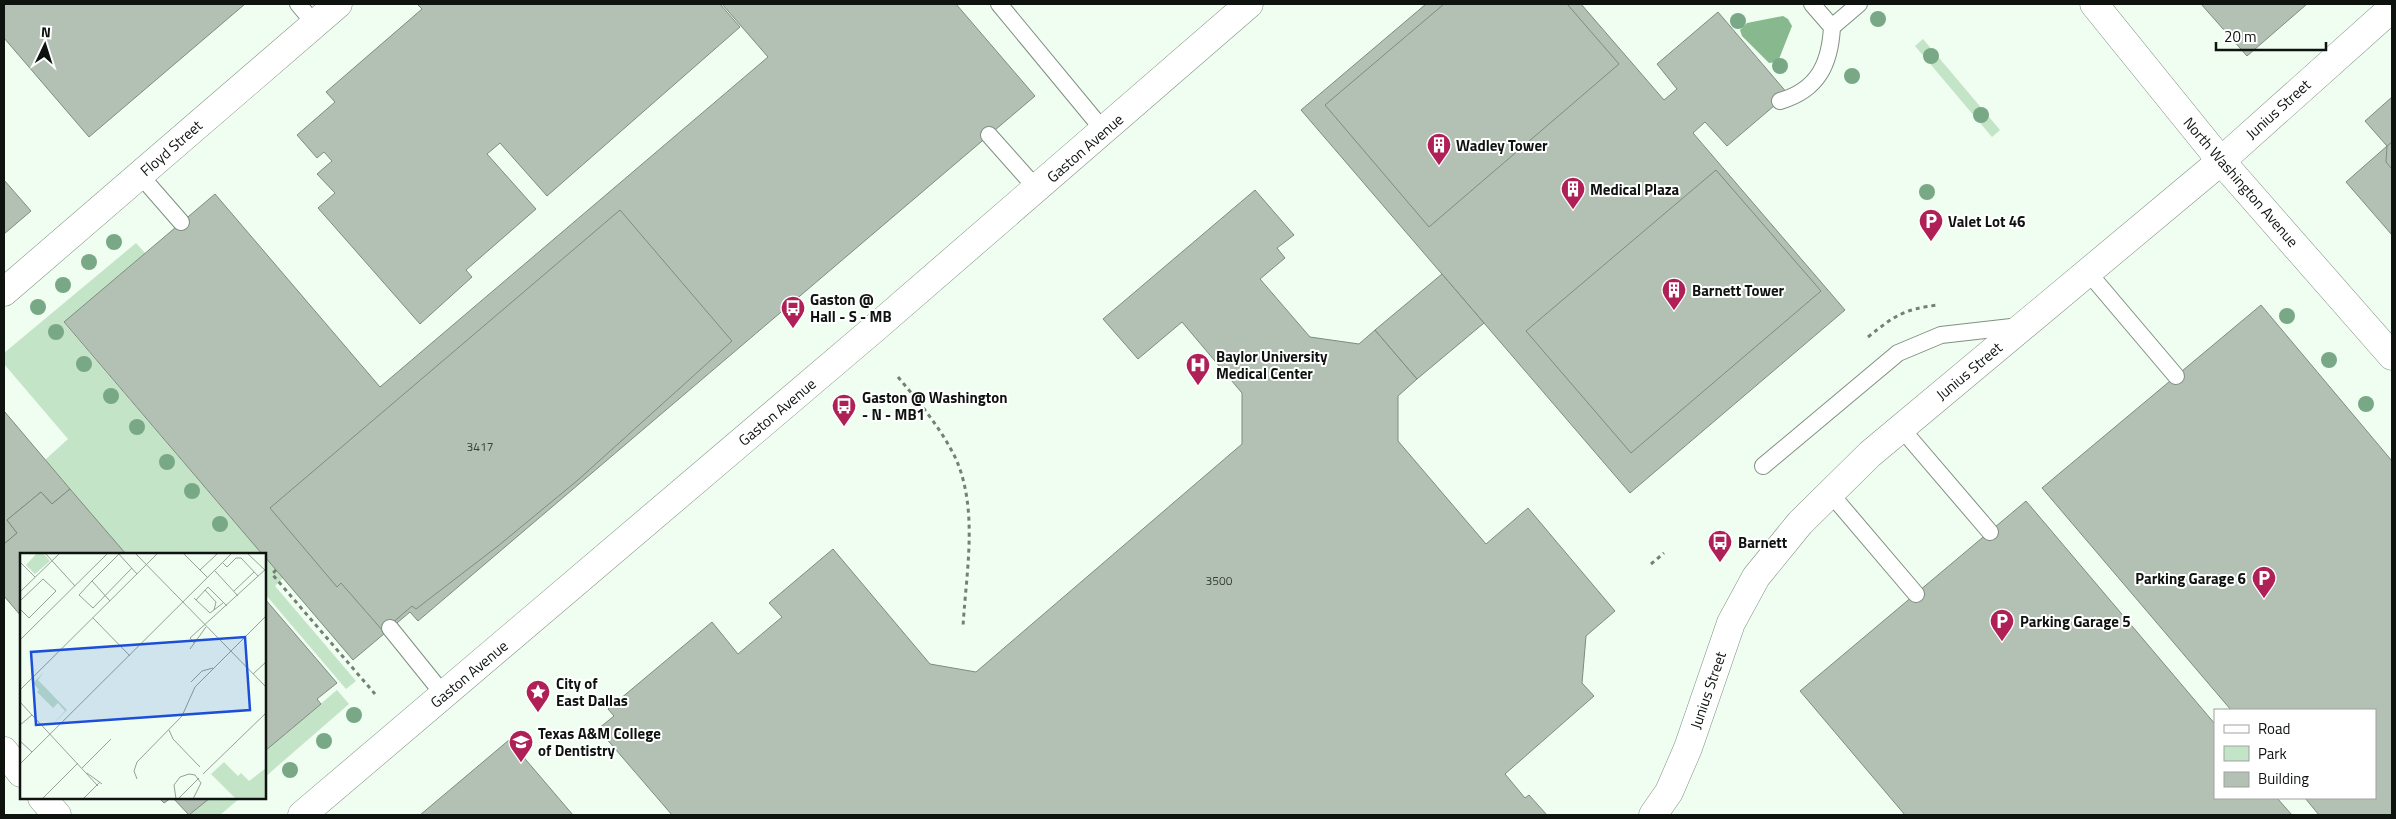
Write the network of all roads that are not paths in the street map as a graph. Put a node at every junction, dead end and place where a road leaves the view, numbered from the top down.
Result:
1 (338, 4) edge
2 (999, 4) edge
3 (1249, 4) edge
4 (1812, 4) edge
5 (1859, 4) edge
6 (2094, 4) edge
7 (2392, 8) edge
8 (306, 14) edge
9 (1832, 27) junction
10 (1780, 101) dead end
11 (1104, 131) junction
12 (989, 135) dead end
13 (2221, 161) junction
14 (140, 175) junction
15 (1037, 189) junction
16 (181, 222) dead end
17 (2088, 271) junction
18 (4, 292) edge
19 (2022, 326) junction
20 (2392, 356) edge
21 (2176, 376) dead end
22 (1902, 428) junction
23 (1763, 466) dead end
24 (1830, 493) junction
25 (1990, 532) dead end
26 (1916, 594) dead end
27 (390, 628) dead end
28 (444, 695) junction
29 (4, 751) edge
30 (20, 772) edge
31 (43, 799) edge
32 (56, 815) edge
33 (302, 815) edge
34 (1653, 815) edge

1 - 8 street, Floyd Street
2 - 11 lane
3 - 11 street, Gaston Avenue
4 - 9 lane
5 - 9 lane
6 - 13 street, North Washington Avenue
7 - 13 street, Junius Street
8 - 14 street, Floyd Street
9 - 10 lane
11 - 15 street, Gaston Avenue
12 - 15 lane
13 - 17 street, Junius Street
13 - 20 street, North Washington Avenue
14 - 16 lane
14 - 18 street, Floyd Street
15 - 28 street, Gaston Avenue
17 - 19 street, Junius Street
17 - 21 lane
19 - 22 street, Junius Street
19 - 23 lane
22 - 24 street, Junius Street
22 - 25 lane
24 - 26 lane
24 - 34 street, Junius Street
27 - 28 lane
28 - 33 street, Gaston Avenue
29 - 30 street
31 - 32 street

